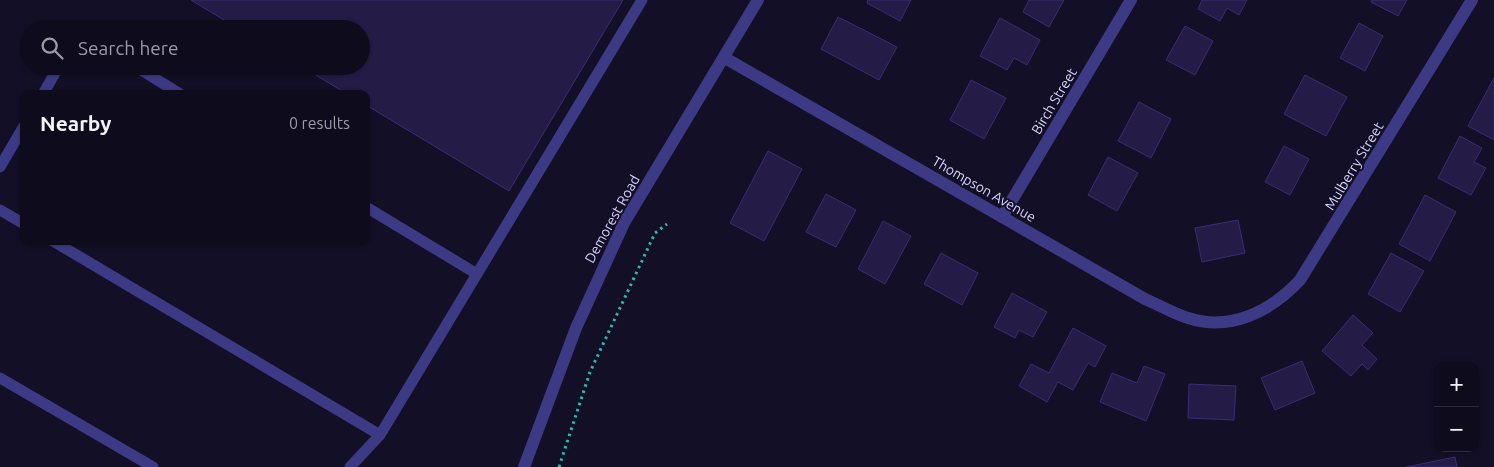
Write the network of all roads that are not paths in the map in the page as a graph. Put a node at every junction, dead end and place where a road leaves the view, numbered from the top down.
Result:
1 (642, 0) edge
2 (758, 0) edge
3 (1131, 0) edge
4 (1472, 0) edge
5 (725, 58) junction
6 (54, 75) edge
7 (149, 75) edge
8 (45, 90) edge
9 (173, 90) edge
10 (20, 133) edge
11 (0, 167) edge
12 (370, 209) edge
13 (0, 210) edge
14 (1002, 216) junction
15 (20, 222) edge
16 (60, 245) edge
17 (477, 274) junction
18 (1236, 321) joint
19 (0, 378) edge
20 (380, 435) junction
21 (153, 467) edge
22 (350, 467) edge
23 (524, 467) edge

1 - 17 lane
2 - 5 street, Demorest Road
3 - 14 street, Birch Street
4 - 18 street, Mulberry Street
5 - 14 street, Thompson Avenue
5 - 23 street, Demorest Road
6 - 8 lane
7 - 9 lane
10 - 11 lane
12 - 17 lane
13 - 15 lane
14 - 18 street, Thompson Avenue
16 - 20 lane
17 - 20 lane
19 - 21 lane
20 - 22 lane

